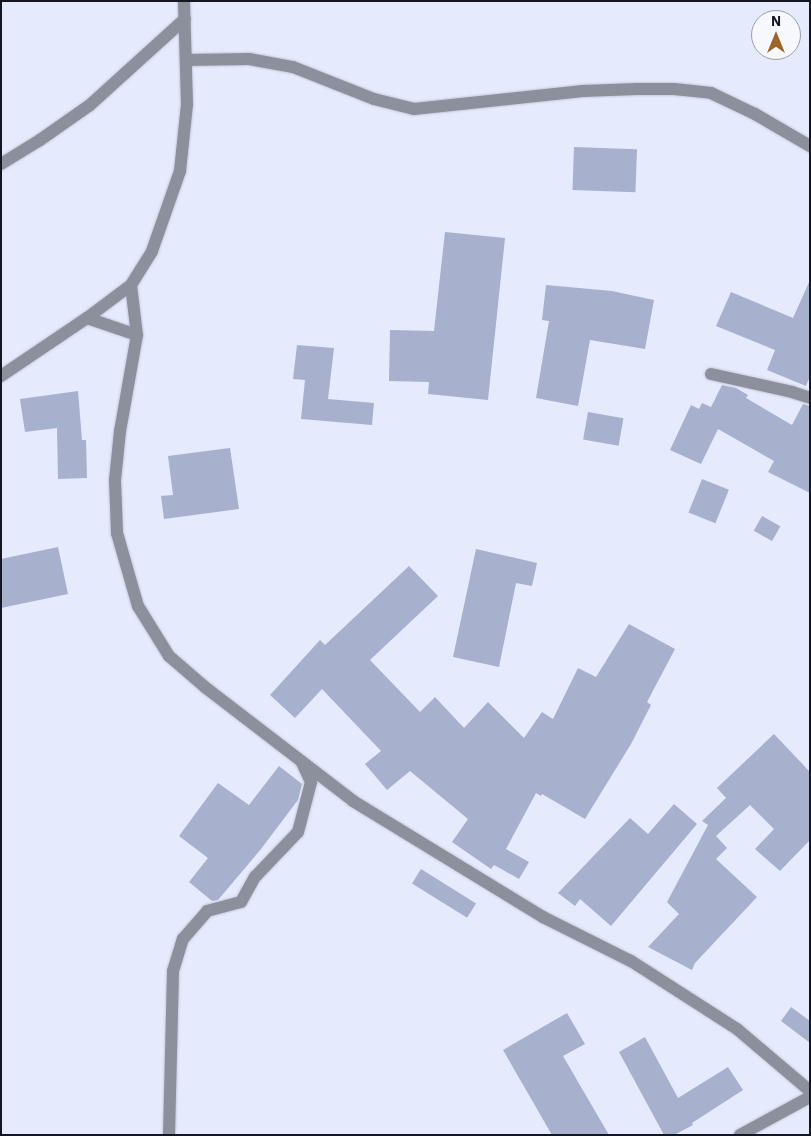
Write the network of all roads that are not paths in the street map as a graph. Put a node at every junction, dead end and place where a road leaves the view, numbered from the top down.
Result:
1 (184, 1) edge
2 (185, 19) junction
3 (186, 60) junction
4 (810, 146) edge
5 (1, 164) edge
6 (131, 284) junction
7 (87, 318) junction
8 (137, 335) junction
9 (711, 374) dead end
10 (1, 376) edge
11 (810, 398) edge
12 (300, 758) junction
13 (810, 1091) edge
14 (810, 1097) edge
15 (169, 1135) edge
16 (740, 1135) edge

1 - 2 street
2 - 3 street
2 - 5 street
3 - 4 street
3 - 6 street
6 - 7 street
6 - 8 street
7 - 8 street
7 - 10 street
8 - 12 street
9 - 11 street
12 - 13 street
12 - 15 street
14 - 16 street

